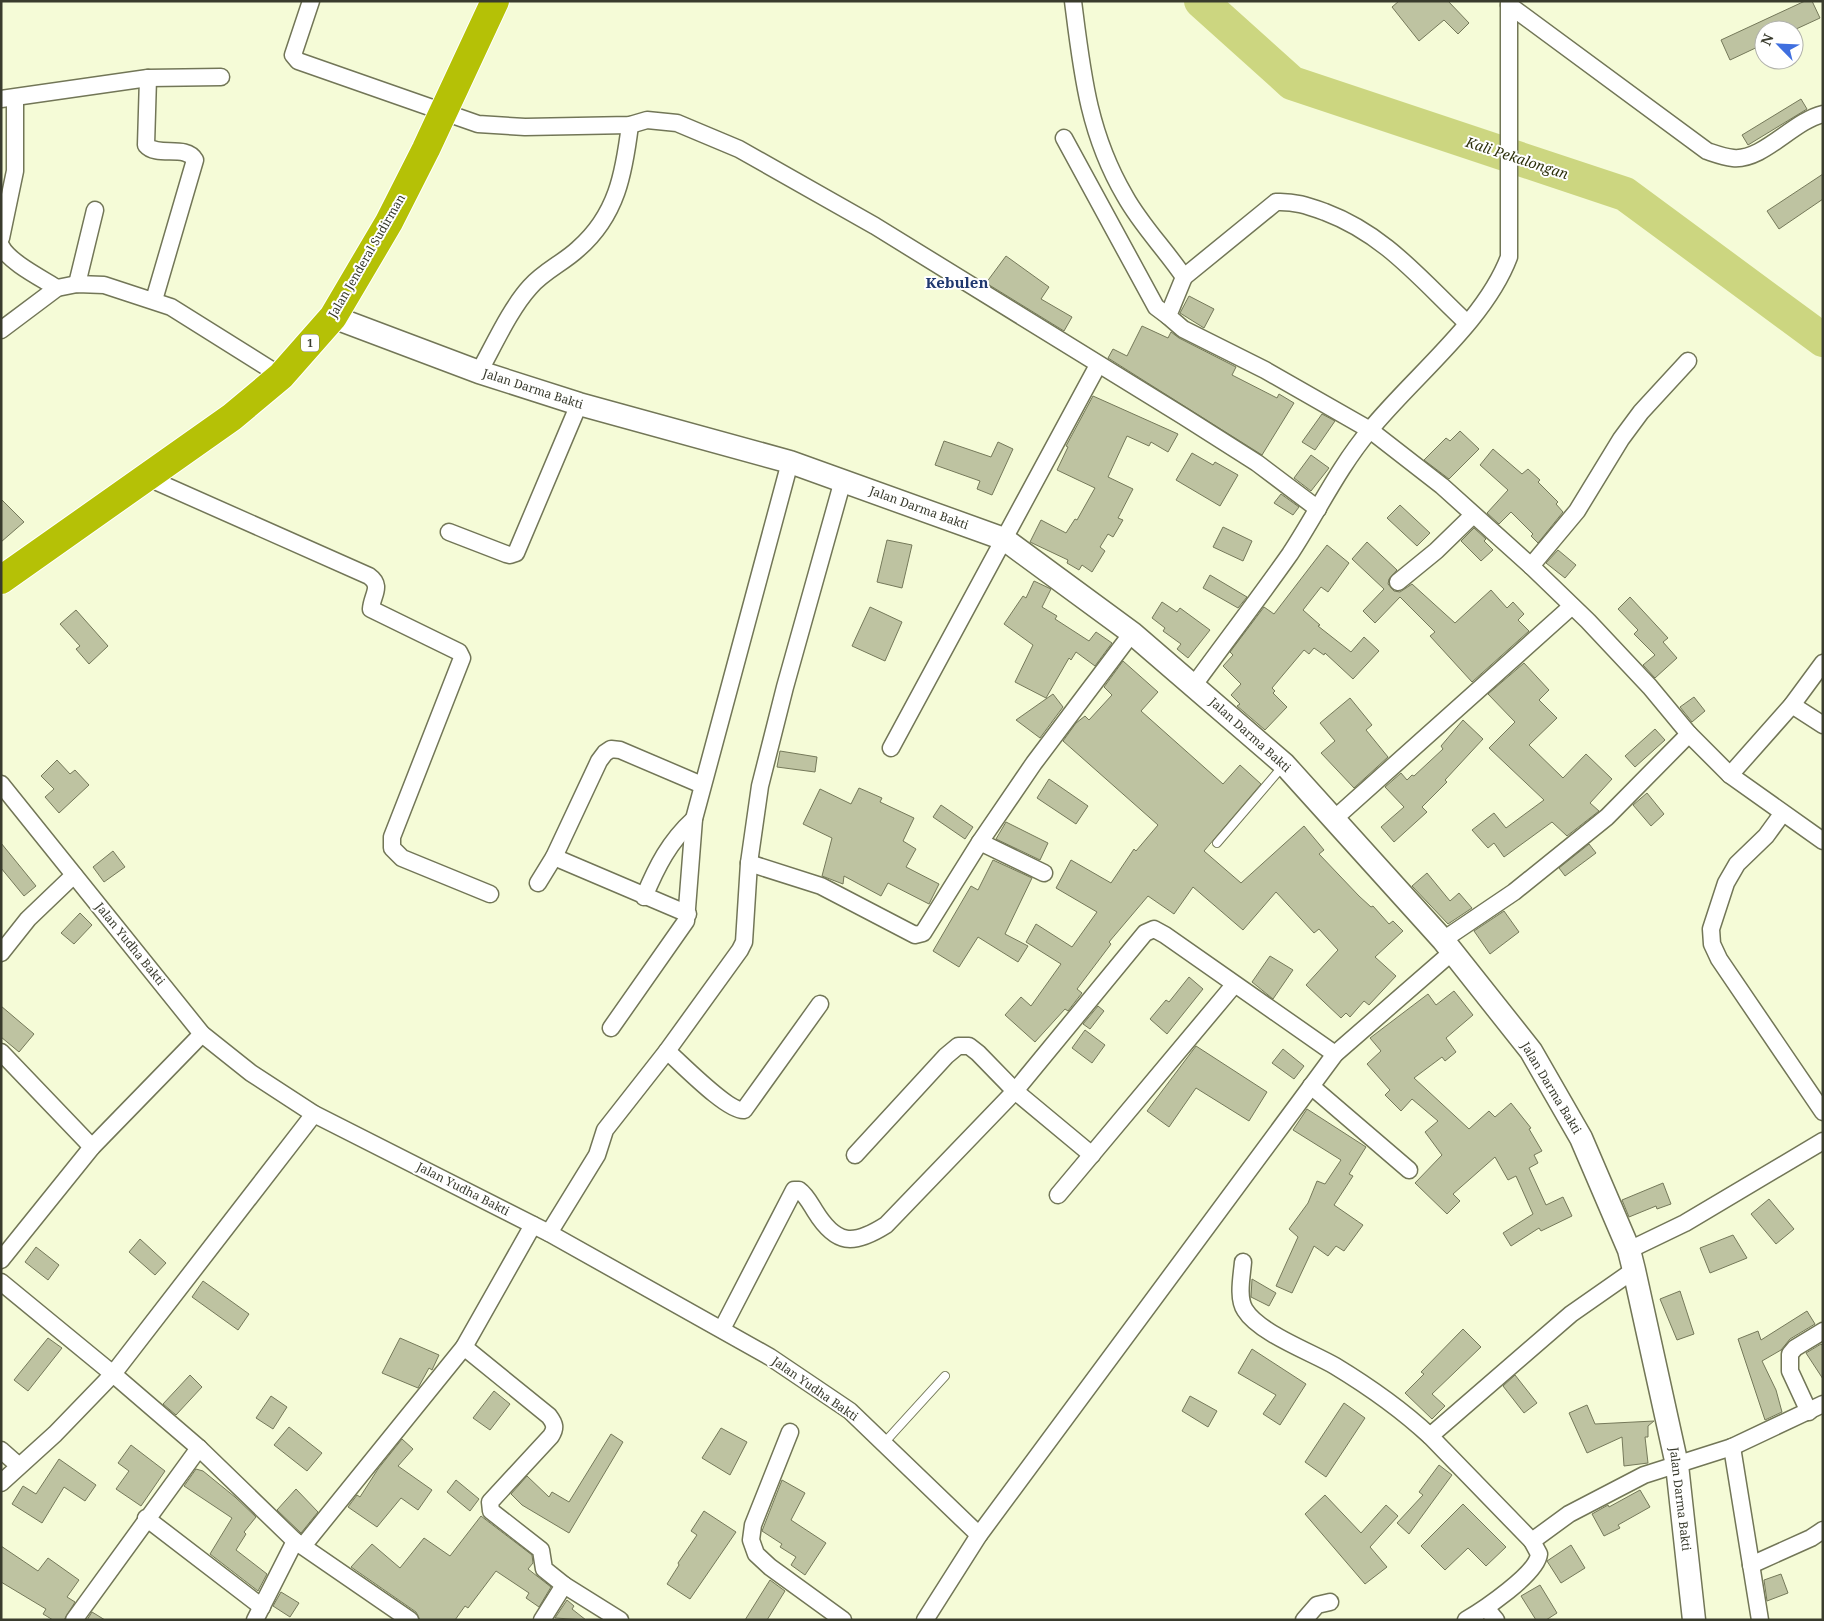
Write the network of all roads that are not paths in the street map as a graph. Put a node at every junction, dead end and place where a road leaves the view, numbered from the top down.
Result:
1 (311, 1) edge
2 (495, 1) edge
3 (1073, 1) edge
4 (1509, 3) edge
5 (221, 77) dead end
6 (148, 78) junction
7 (8, 99) edge
8 (443, 113) junction
9 (1823, 114) edge
10 (630, 125) junction
11 (1064, 138) dead end
12 (95, 210) dead end
13 (1, 238) edge
14 (1, 246) edge
15 (1184, 277) junction
16 (77, 284) junction
17 (57, 288) junction
18 (154, 300) junction
19 (1168, 316) junction
20 (333, 318) junction
21 (1467, 323) junction
22 (1, 330) edge
23 (1688, 361) dead end
24 (1098, 366) junction
25 (478, 372) junction
26 (281, 376) junction
27 (580, 404) junction
28 (1370, 430) junction
29 (790, 462) junction
30 (146, 477) junction
31 (843, 480) junction
32 (1318, 509) junction
33 (1472, 516) junction
34 (449, 532) dead end
35 (1004, 539) junction
36 (1531, 566) junction
37 (1, 580) edge
38 (1398, 582) dead end
39 (1572, 606) junction
40 (1132, 633) junction
41 (1823, 663) edge
42 (1194, 685) junction
43 (1792, 705) junction
44 (1823, 725) edge
45 (1689, 734) junction
46 (891, 748) dead end
47 (1284, 764) junction
48 (1730, 776) junction
49 (1, 784) edge
50 (702, 785) junction
51 (1782, 814) junction
52 (694, 819) junction
53 (1334, 819) junction
54 (1823, 841) edge
55 (980, 842) junction
56 (1217, 843) dead end
57 (554, 856) junction
58 (749, 863) junction
59 (1044, 873) dead end
60 (74, 875) junction
61 (538, 883) dead end
62 (490, 894) dead end
63 (644, 897) junction
64 (688, 914) junction
65 (1447, 946) junction
66 (1, 953) edge
67 (1234, 985) junction
68 (820, 1004) dead end
69 (611, 1028) dead end
70 (202, 1034) junction
71 (667, 1051) junction
72 (1, 1052) edge
73 (1335, 1054) junction
74 (1311, 1086) junction
75 (1015, 1091) junction
76 (1823, 1112) edge
77 (314, 1114) junction
78 (1823, 1141) edge
79 (92, 1147) junction
80 (855, 1155) dead end
81 (1092, 1155) junction
82 (1409, 1170) dead end
83 (1058, 1195) dead end
84 (533, 1225) junction
85 (549, 1233) junction
86 (1, 1260) edge
87 (1632, 1260) junction
88 (1243, 1262) dead end
89 (1, 1282) edge
90 (722, 1329) junction
91 (1823, 1331) edge
92 (464, 1347) junction
93 (113, 1374) junction
94 (945, 1376) dead end
95 (1816, 1408) edge
96 (790, 1432) dead end
97 (1430, 1436) junction
98 (884, 1443) junction
99 (1732, 1447) junction
100 (199, 1448) junction
101 (1, 1450) edge
102 (1694, 1459) junction
103 (18, 1465) junction
104 (1, 1483) edge
105 (146, 1518) junction
106 (1823, 1530) edge
107 (979, 1535) junction
108 (1532, 1541) junction
109 (299, 1544) junction
110 (1751, 1565) junction
111 (564, 1584) junction
112 (1330, 1602) dead end
113 (258, 1613) edge
114 (1491, 1614) edge
115 (74, 1620) edge
116 (410, 1620) edge
117 (542, 1620) edge
118 (620, 1620) edge
119 (844, 1620) edge
120 (925, 1620) edge
121 (1304, 1620) edge
122 (1466, 1620) edge
123 (1694, 1620) edge
124 (1760, 1620) edge

1 - 8 street
2 - 8 highway, Jalan Jenderal Sudirman / 1
3 - 15 street
4 - 9 street
4 - 21 street
5 - 6 street
6 - 7 street
6 - 18 street
7 - 13 street
8 - 10 street
8 - 20 highway, Jalan Jenderal Sudirman / 1
10 - 24 street
10 - 25 street
11 - 19 street
12 - 16 street
14 - 17 street
15 - 19 street
15 - 21 street
16 - 17 street
16 - 18 street
17 - 22 street
18 - 26 street
19 - 28 street
20 - 25 street, Jalan Darma Bakti
20 - 26 highway, Jalan Jenderal Sudirman / 1
21 - 28 street
23 - 36 street
24 - 32 street
24 - 35 street
25 - 27 street, Jalan Darma Bakti
26 - 30 highway, Jalan Jenderal Sudirman / 1
27 - 29 street, Jalan Darma Bakti
27 - 34 street
28 - 32 street
28 - 33 street
29 - 31 street, Jalan Darma Bakti
29 - 50 street
30 - 37 highway, Jalan Jenderal Sudirman / 1
30 - 62 street
31 - 35 street, Jalan Darma Bakti
31 - 58 street
32 - 42 street
33 - 36 street
33 - 38 street
35 - 40 street, Jalan Darma Bakti
35 - 46 street
36 - 39 street
39 - 45 street
39 - 53 street
40 - 42 street, Jalan Darma Bakti
40 - 55 street
41 - 43 street
42 - 47 street, Jalan Darma Bakti
43 - 44 street
43 - 48 street
45 - 48 street
45 - 65 street
47 - 53 street, Jalan Darma Bakti
47 - 56 lane
48 - 51 street
49 - 60 street, Jalan Yudha Bakti
50 - 52 street
50 - 57 street
51 - 54 street
51 - 76 street
52 - 63 street
52 - 64 street
53 - 65 street, Jalan Darma Bakti
55 - 58 street
55 - 59 street
57 - 61 street
57 - 63 street
58 - 71 street
60 - 66 street
60 - 70 street, Jalan Yudha Bakti
63 - 64 street
64 - 69 street
65 - 73 street
65 - 87 street, Jalan Darma Bakti
67 - 73 street
67 - 75 street
67 - 81 street
68 - 71 street
70 - 77 street, Jalan Yudha Bakti
70 - 79 street
71 - 85 street
72 - 79 street
73 - 74 street
74 - 82 street
74 - 107 street
75 - 80 street
75 - 81 street
75 - 90 street
77 - 84 street, Jalan Yudha Bakti
77 - 93 street
78 - 87 street
79 - 86 street
81 - 83 street
84 - 85 street, Jalan Yudha Bakti
84 - 92 street
85 - 90 street, Jalan Yudha Bakti
87 - 97 street
87 - 102 street, Jalan Darma Bakti
88 - 97 street
89 - 93 street
90 - 98 street, Jalan Yudha Bakti
91 - 95 street
92 - 109 street
92 - 111 street
93 - 100 street
93 - 103 street
94 - 98 lane
95 - 99 street
96 - 119 street
97 - 108 street
98 - 107 street, Jalan Yudha Bakti
99 - 102 street
99 - 110 street
100 - 105 street
100 - 109 street
101 - 103 street
102 - 108 street
102 - 123 street, Jalan Darma Bakti
103 - 104 street
105 - 113 street
105 - 115 street
106 - 110 street
107 - 120 street
108 - 114 street
109 - 113 street
109 - 116 street
110 - 124 street
111 - 117 street
111 - 118 street
112 - 121 street
114 - 122 street

